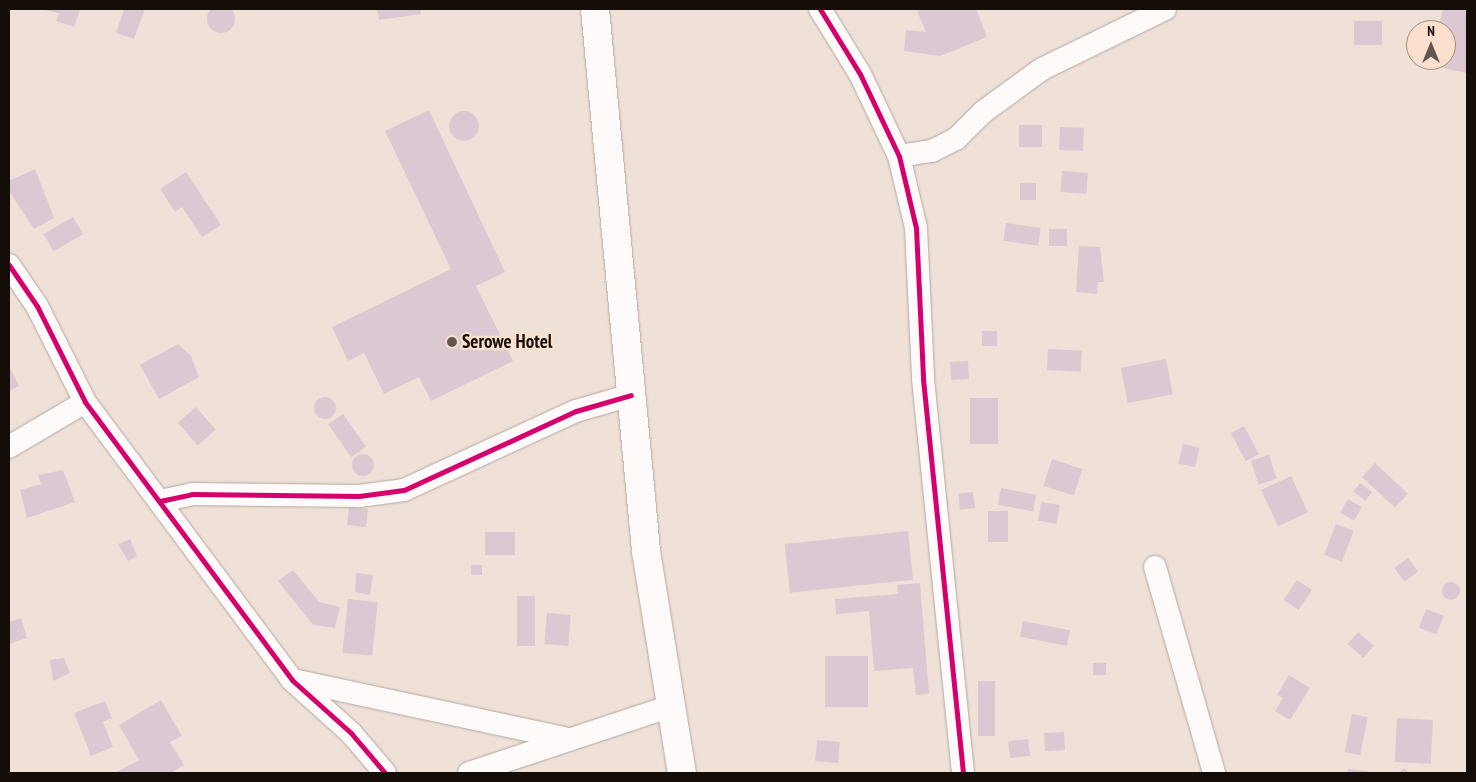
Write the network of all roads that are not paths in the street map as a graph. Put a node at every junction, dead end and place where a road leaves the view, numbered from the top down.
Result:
1 (595, 9) edge
2 (820, 9) edge
3 (1165, 9) edge
4 (899, 156) junction
5 (9, 265) edge
6 (631, 395) junction
7 (85, 402) junction
8 (9, 447) edge
9 (160, 501) junction
10 (1155, 567) dead end
11 (292, 680) junction
12 (668, 707) junction
13 (564, 738) junction
14 (385, 773) edge
15 (469, 773) edge
16 (682, 773) edge
17 (963, 773) edge
18 (1214, 773) edge

1 - 6 main road
2 - 4 street
3 - 4 street
4 - 17 street
5 - 7 street
6 - 9 street
6 - 12 main road
7 - 8 street
7 - 9 street
9 - 11 street
10 - 18 street
11 - 13 street
11 - 14 street
12 - 13 street
12 - 16 main road
13 - 15 street

